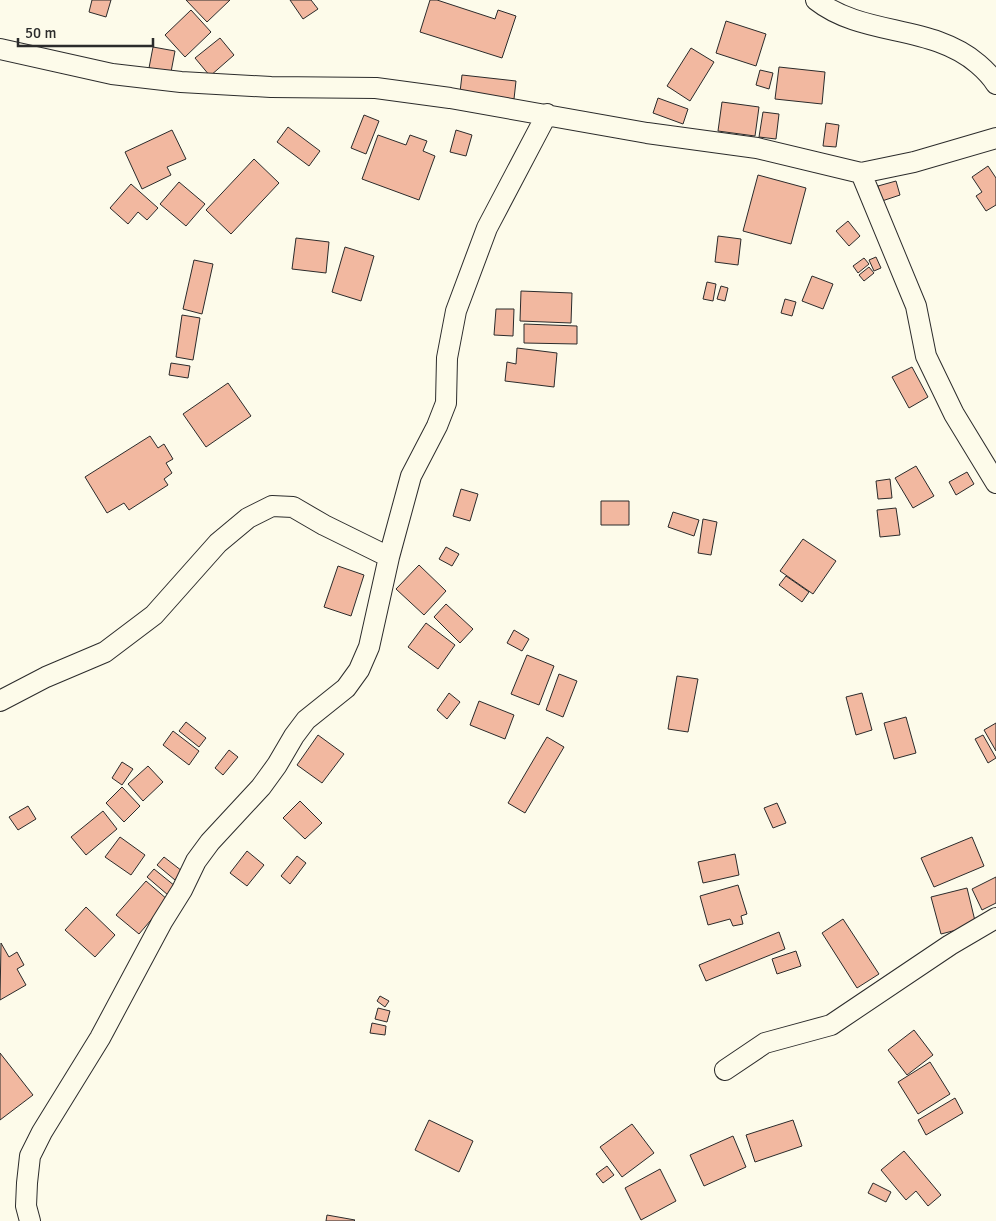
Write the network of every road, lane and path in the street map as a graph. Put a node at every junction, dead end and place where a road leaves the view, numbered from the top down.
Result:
1 (816, 0) edge
2 (0, 49) edge
3 (996, 84) edge
4 (546, 114) junction
5 (996, 138) edge
6 (861, 173) junction
7 (996, 484) edge
8 (389, 557) junction
9 (0, 701) edge
10 (996, 918) edge
11 (725, 1070) dead end
12 (30, 1221) edge

1 - 3 street
2 - 4 street
4 - 6 street
4 - 8 street
5 - 6 street
6 - 7 street
8 - 9 street
8 - 12 street
10 - 11 street

